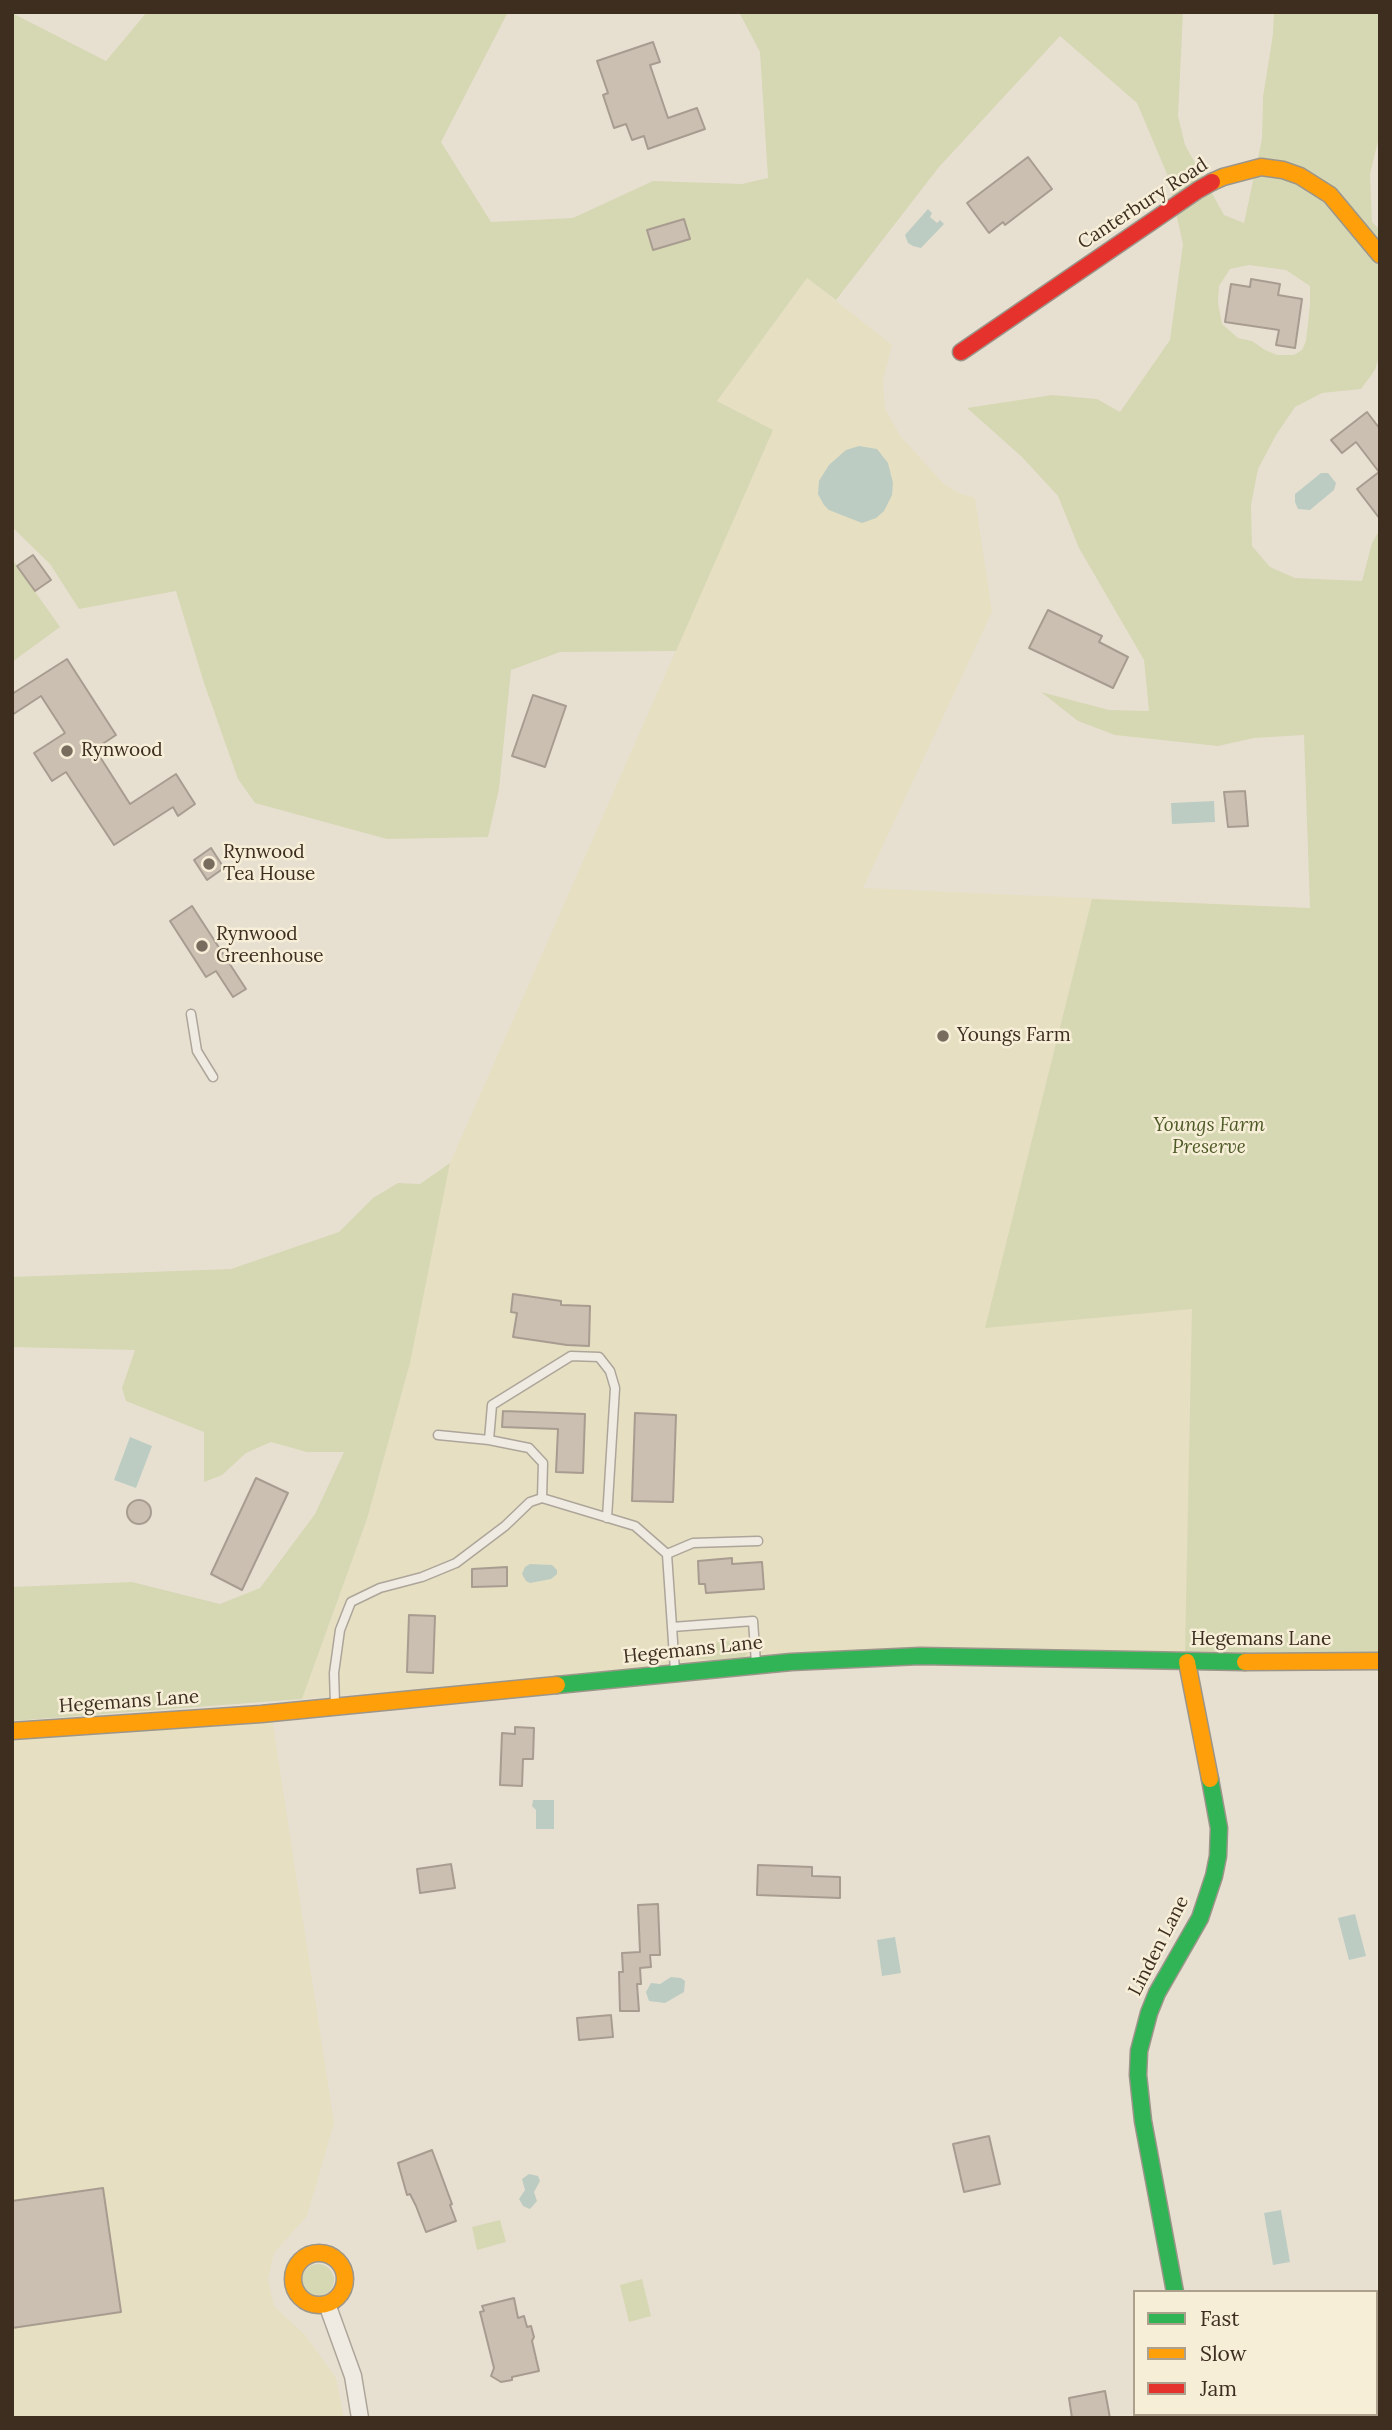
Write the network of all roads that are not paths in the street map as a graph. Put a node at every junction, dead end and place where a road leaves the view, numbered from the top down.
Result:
1 (1380, 255) edge
2 (961, 352) dead end
3 (191, 1014) dead end
4 (213, 1077) dead end
5 (438, 1435) dead end
6 (489, 1440) junction
7 (542, 1499) junction
8 (607, 1518) junction
9 (758, 1541) dead end
10 (667, 1554) junction
11 (672, 1627) junction
12 (1380, 1661) edge
13 (1187, 1662) junction
14 (756, 1665) junction
15 (675, 1673) junction
16 (335, 1707) junction
17 (12, 1731) edge
18 (1175, 2290) edge
19 (327, 2304) dead end
20 (360, 2418) edge

1 - 2 street, Canterbury Road
3 - 4 lane
5 - 6 lane
6 - 7 lane
6 - 8 lane
7 - 8 lane
7 - 16 lane
8 - 10 lane
9 - 10 lane
10 - 11 lane
11 - 14 lane
11 - 15 lane
12 - 13 street, Hegemans Lane
13 - 14 street, Hegemans Lane
13 - 18 street, Linden Lane
14 - 15 street, Hegemans Lane
15 - 16 street, Hegemans Lane
16 - 17 street, Hegemans Lane
19 - 20 street

